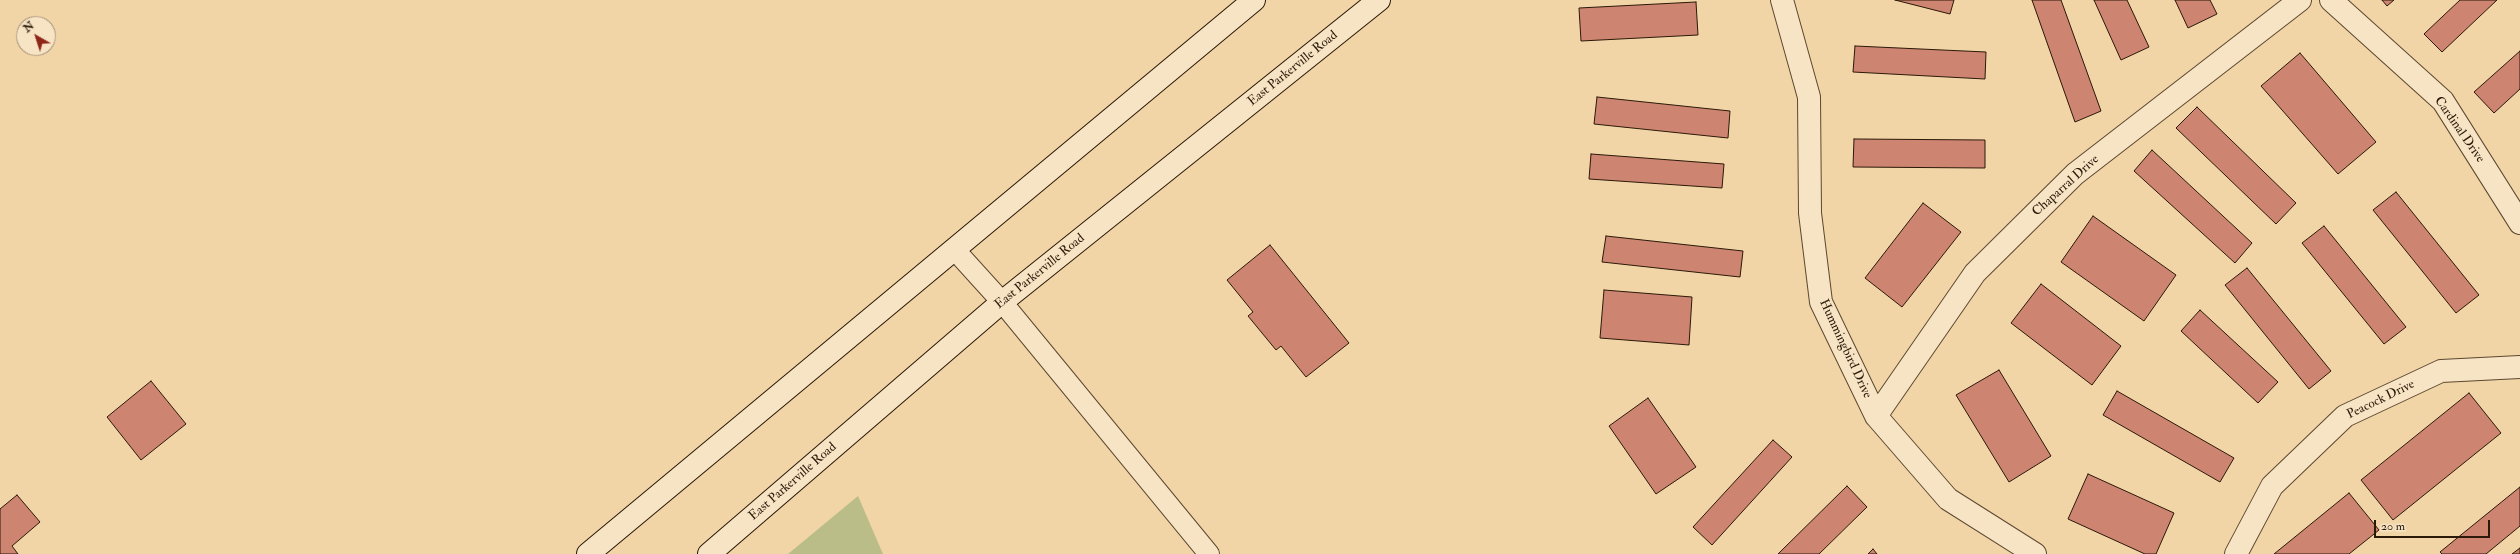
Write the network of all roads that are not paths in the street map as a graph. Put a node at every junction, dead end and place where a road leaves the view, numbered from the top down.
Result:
1 (1254, 0) edge
2 (1379, 0) edge
3 (1782, 0) edge
4 (2300, 0) edge
5 (2331, 0) edge
6 (2520, 223) edge
7 (954, 249) junction
8 (1002, 302) junction
9 (2520, 367) edge
10 (1876, 416) junction
11 (588, 554) edge
12 (709, 554) edge
13 (1209, 554) edge
14 (2035, 554) edge
15 (2236, 554) edge

1 - 7 street
2 - 8 street, East Parkerville Road
3 - 10 street, Hummingbird Drive
4 - 10 street, Chaparral Drive
5 - 6 street, Cardinal Drive
7 - 8 lane
7 - 11 street
8 - 12 street, East Parkerville Road
8 - 13 lane
9 - 15 street, Peacock Drive
10 - 14 street, Hummingbird Drive

